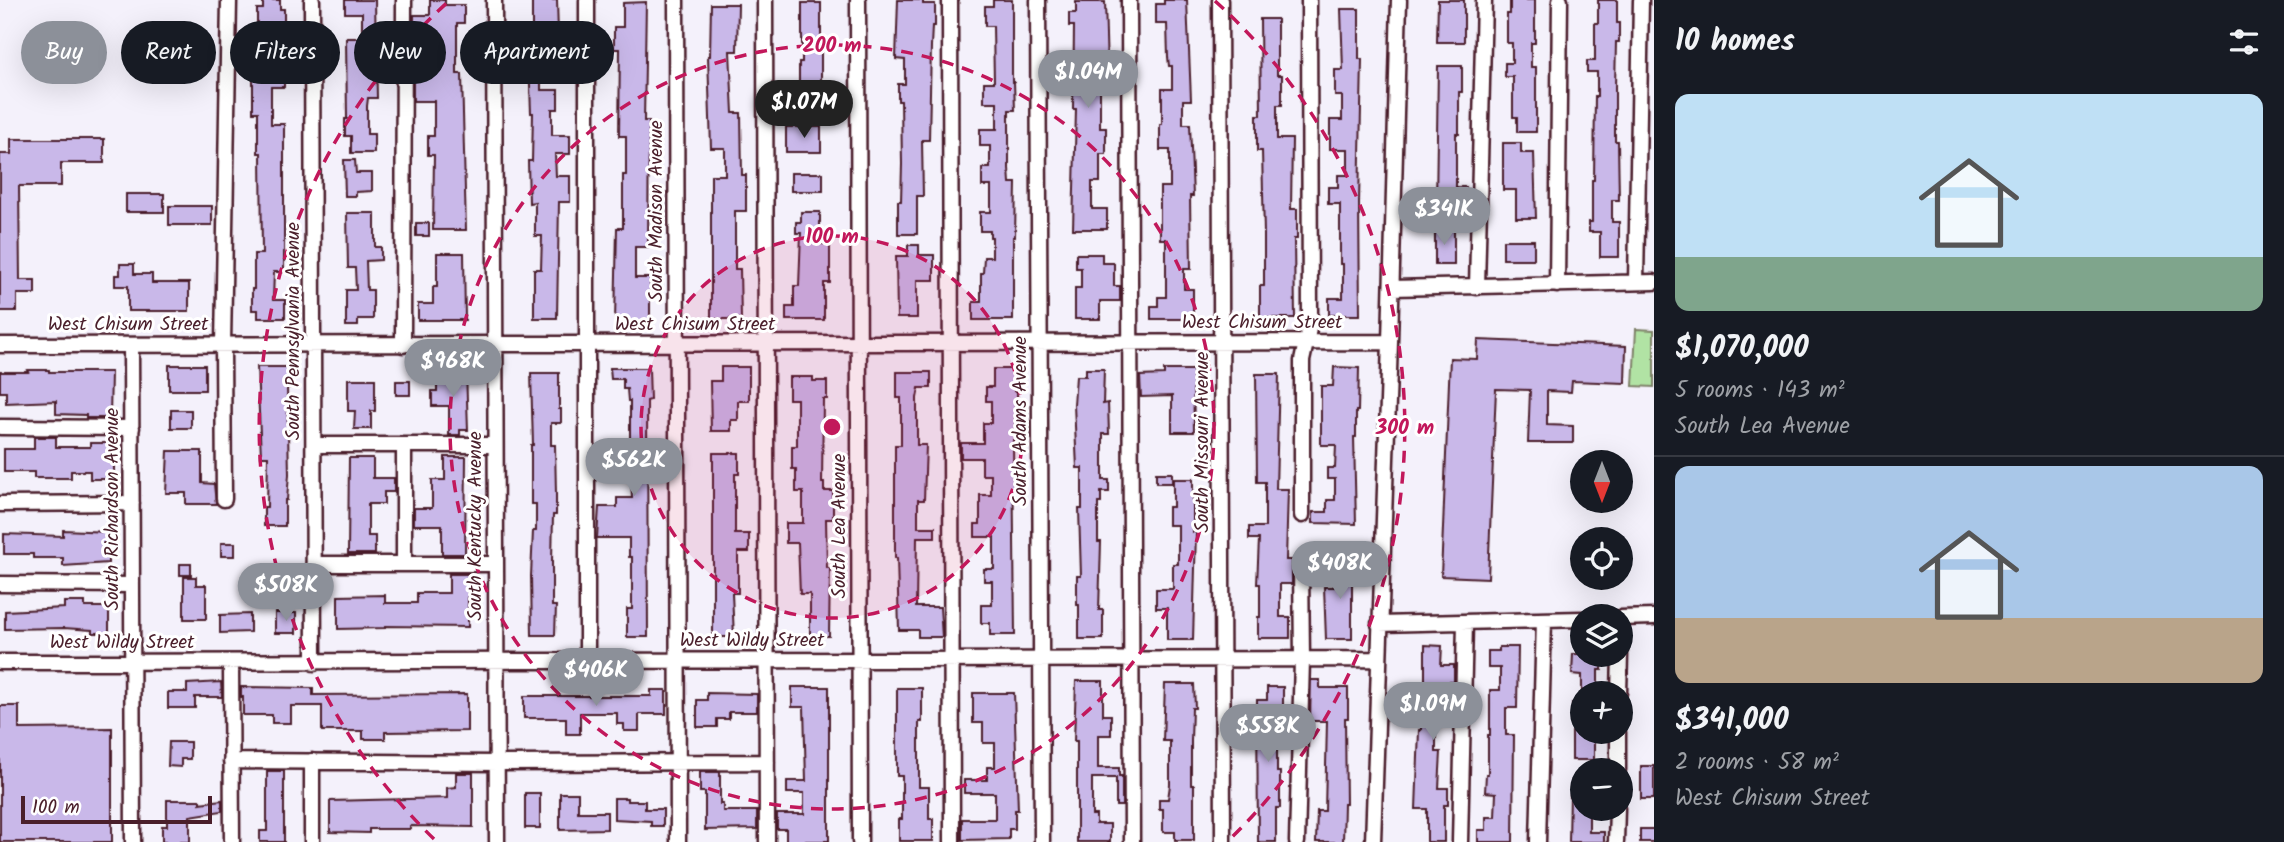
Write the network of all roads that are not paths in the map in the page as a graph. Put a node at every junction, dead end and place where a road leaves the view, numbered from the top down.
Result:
1 (229, 0) edge
2 (312, 0) edge
3 (404, 0) edge
4 (494, 0) edge
5 (587, 0) edge
6 (676, 0) edge
7 (765, 0) edge
8 (858, 0) edge
9 (950, 0) edge
10 (1038, 0) edge
11 (1129, 0) edge
12 (1220, 0) edge
13 (1309, 0) edge
14 (1399, 0) edge
15 (1484, 0) edge
16 (1560, 0) edge
17 (1640, 0) edge
18 (1636, 282) junction
19 (1654, 282) edge
20 (1557, 285) junction
21 (1477, 287) junction
22 (1392, 288) junction
23 (1306, 342) junction
24 (1390, 342) junction
25 (859, 343) junction
26 (952, 343) junction
27 (1040, 343) junction
28 (1130, 343) junction
29 (1221, 343) junction
30 (766, 344) junction
31 (0, 345) edge
32 (131, 345) junction
33 (223, 345) junction
34 (314, 345) junction
35 (403, 345) junction
36 (494, 345) junction
37 (587, 345) junction
38 (676, 345) junction
39 (0, 427) edge
40 (132, 428) junction
41 (495, 444) junction
42 (314, 445) junction
43 (404, 445) junction
44 (224, 499) dead end
45 (132, 503) junction
46 (0, 504) edge
47 (1302, 515) dead end
48 (1301, 563) dead end
49 (314, 564) junction
50 (404, 564) junction
51 (495, 564) junction
52 (0, 584) edge
53 (132, 585) junction
54 (1654, 617) edge
55 (1633, 618) edge
56 (1570, 619) edge
57 (1544, 620) junction
58 (1465, 622) junction
59 (1379, 624) junction
60 (1378, 659) junction
61 (766, 660) junction
62 (859, 660) junction
63 (952, 660) junction
64 (1041, 660) junction
65 (1131, 660) junction
66 (1223, 660) junction
67 (1302, 660) junction
68 (677, 661) junction
69 (132, 662) junction
70 (496, 662) junction
71 (587, 662) junction
72 (0, 663) edge
73 (232, 663) junction
74 (314, 663) junction
75 (231, 761) junction
76 (312, 761) junction
77 (677, 762) junction
78 (767, 762) junction
79 (496, 763) junction
80 (1617, 821) edge
81 (132, 842) edge
82 (232, 842) edge
83 (312, 842) edge
84 (497, 842) edge
85 (678, 842) edge
86 (767, 842) edge
87 (860, 842) edge
88 (952, 842) edge
89 (1042, 842) edge
90 (1132, 842) edge
91 (1223, 842) edge
92 (1297, 842) edge
93 (1373, 842) edge
94 (1460, 842) edge
95 (1538, 842) edge
96 (1616, 842) edge

1 - 33 street
2 - 34 street, South Pennsylvania Avenue
3 - 35 street
4 - 36 street, South Kentucky Avenue
5 - 37 street
6 - 38 street, South Madison Avenue
7 - 30 street
8 - 25 street, South Lea Avenue
9 - 26 street
10 - 27 street, South Adams Avenue
11 - 28 street
12 - 29 street, South Missouri Avenue
13 - 23 street
14 - 22 street
15 - 21 street
16 - 20 street
17 - 18 street
18 - 19 street
18 - 20 street
20 - 21 street
21 - 22 street
22 - 24 street
23 - 24 street, West Chisum Street
23 - 29 street, West Chisum Street
23 - 47 street
24 - 59 street
25 - 26 street, West Chisum Street
25 - 30 street, West Chisum Street
25 - 62 street, South Lea Avenue
26 - 27 street, West Chisum Street
26 - 63 street
27 - 28 street, West Chisum Street
27 - 64 street, South Adams Avenue
28 - 29 street, West Chisum Street
28 - 65 street
29 - 66 street, South Missouri Avenue
30 - 38 street, West Chisum Street
30 - 61 street
31 - 32 street, West Chisum Street
32 - 33 street, West Chisum Street
32 - 40 street, South Richardson Avenue
33 - 34 street, West Chisum Street
33 - 44 street
34 - 35 street, West Chisum Street
34 - 42 street, South Pennsylvania Avenue
35 - 36 street, West Chisum Street
36 - 37 street, West Chisum Street
36 - 41 street, South Kentucky Avenue
37 - 38 street, West Chisum Street
37 - 71 street
38 - 68 street, South Madison Avenue
39 - 40 street
40 - 45 street, South Richardson Avenue
41 - 43 street
41 - 51 street, South Kentucky Avenue
42 - 43 street
42 - 49 street, South Pennsylvania Avenue
43 - 50 street
45 - 46 street
45 - 53 street, South Richardson Avenue
48 - 67 street
49 - 50 street
49 - 74 street, South Pennsylvania Avenue
50 - 51 street
51 - 70 street, South Kentucky Avenue
52 - 53 street
53 - 69 street, South Richardson Avenue
54 - 55 street
56 - 57 street
57 - 58 street
57 - 95 street
58 - 59 street
58 - 94 street
59 - 60 street
60 - 67 street, West Wildy Street
60 - 93 street
61 - 62 street, West Wildy Street
61 - 68 street, West Wildy Street
61 - 78 street
62 - 63 street, West Wildy Street
62 - 87 street, South Lea Avenue
63 - 64 street, West Wildy Street
63 - 88 street
64 - 65 street, West Wildy Street
64 - 89 street, South Adams Avenue
65 - 66 street, West Wildy Street
65 - 90 street
66 - 67 street, West Wildy Street
66 - 91 street, South Missouri Avenue
67 - 92 street
68 - 71 street, West Wildy Street
68 - 77 street, South Madison Avenue
69 - 72 street, West Wildy Street
69 - 73 street, West Wildy Street
69 - 81 street, South Richardson Avenue
70 - 71 street, West Wildy Street
70 - 74 street, West Wildy Street
70 - 79 street, South Kentucky Avenue
73 - 74 street, West Wildy Street
73 - 75 street
75 - 76 street
75 - 82 street
76 - 79 street
76 - 83 street
77 - 78 street
77 - 79 street
77 - 85 street, South Madison Avenue
78 - 86 street
79 - 84 street, South Kentucky Avenue
80 - 96 street

